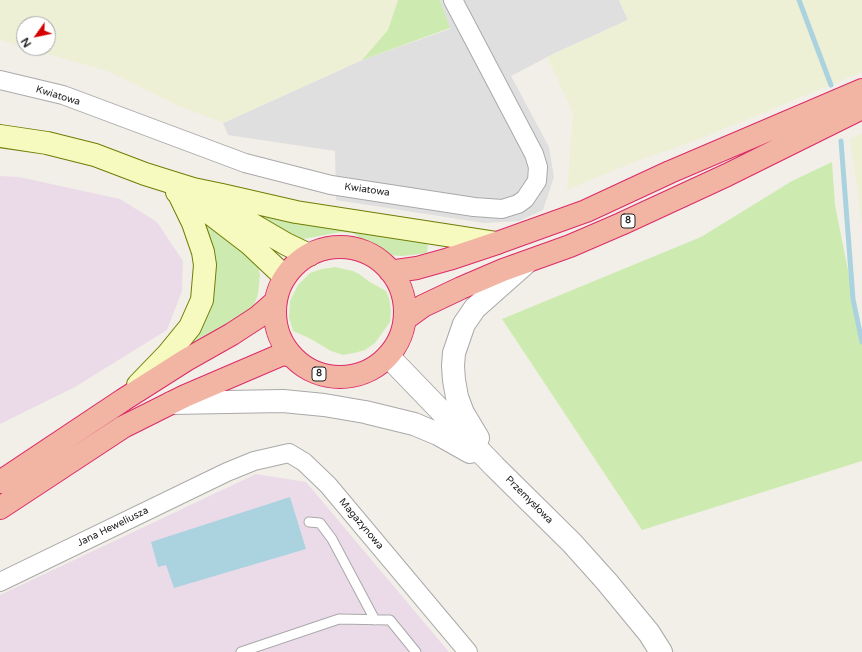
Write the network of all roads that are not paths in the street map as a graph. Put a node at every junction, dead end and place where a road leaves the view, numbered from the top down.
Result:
1 (453, 0) edge
2 (0, 80) edge
3 (862, 90) edge
4 (862, 108) edge
5 (0, 136) edge
6 (185, 191) junction
7 (497, 244) junction
8 (309, 255) junction
9 (527, 262) junction
10 (390, 271) junction
11 (285, 277) junction
12 (275, 302) junction
13 (405, 319) junction
14 (292, 356) junction
15 (388, 356) junction
16 (123, 400) junction
17 (171, 403) junction
18 (495, 467) junction
19 (227, 472) joint
20 (0, 482) edge
21 (0, 508) edge
22 (309, 522) dead end
23 (0, 582) edge
24 (374, 620) junction
25 (241, 652) edge
26 (416, 652) edge
27 (468, 652) edge
28 (661, 652) edge

1 - 2 street, Kwiatowa
3 - 7 highway
4 - 9 highway, 8
5 - 6 main road
6 - 7 main road
6 - 8 main road
6 - 11 main road
6 - 16 main road
7 - 10 highway
8 - 10 highway, 8
8 - 11 highway, 8
9 - 13 highway, 8
9 - 18 street
10 - 13 highway, 8
11 - 12 highway, 8
12 - 14 highway, 8
12 - 16 highway, 8
13 - 15 highway, 8
14 - 15 highway, 8
14 - 17 highway
15 - 18 street, Przemysłowa
16 - 20 highway, 8
17 - 18 street
17 - 21 highway
18 - 28 street, Przemysłowa
19 - 23 street, Jana Heweliusza
19 - 27 street, Magazynowa
22 - 24 lane
24 - 25 lane
24 - 26 lane

